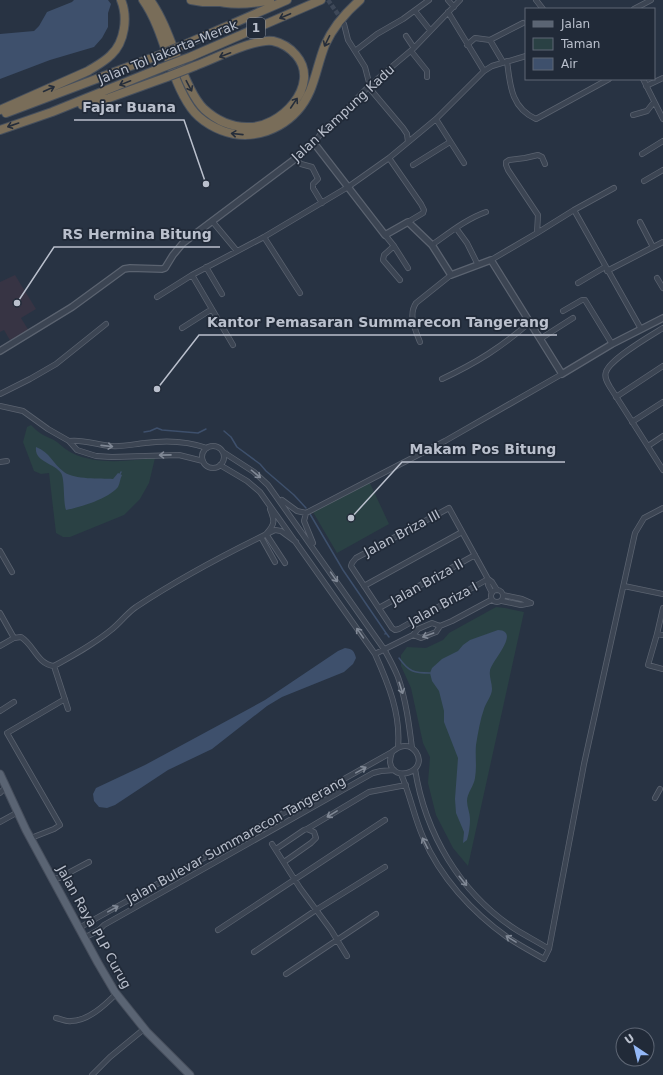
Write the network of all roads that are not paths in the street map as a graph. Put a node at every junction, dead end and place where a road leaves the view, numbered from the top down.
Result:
1 (121, 0) edge
2 (144, 0) edge
3 (150, 0) edge
4 (191, 0) edge
5 (270, 0) edge
6 (287, 0) edge
7 (321, 0) edge
8 (360, 0) edge
9 (429, 0) edge
10 (448, 0) edge
11 (460, 0) edge
12 (536, 0) edge
13 (651, 0) edge
14 (216, 1) edge
15 (454, 7) junction
16 (543, 8) edge
17 (636, 8) edge
18 (415, 12) junction
19 (448, 12) junction
20 (523, 23) dead end
21 (344, 24) tunnel mouth
22 (430, 30) junction
23 (406, 36) dead end
24 (490, 40) junction
25 (467, 45) junction
26 (413, 49) junction
27 (355, 51) junction
28 (525, 56) edge
29 (505, 62) junction
30 (484, 71) junction
31 (427, 77) dead end
32 (663, 78) edge
33 (607, 80) edge
34 (643, 80) edge
35 (369, 86) junction
36 (646, 86) junction
37 (654, 102) junction
38 (0, 110) edge
39 (52, 112) junction
40 (0, 115) edge
41 (633, 115) dead end
42 (436, 119) junction
43 (663, 119) edge
44 (0, 130) edge
45 (663, 141) edge
46 (408, 142) junction
47 (450, 142) junction
48 (314, 144) junction
49 (642, 154) dead end
50 (389, 158) junction
51 (295, 159) junction
52 (464, 163) dead end
53 (545, 164) dead end
54 (413, 165) dead end
55 (663, 170) edge
56 (644, 181) dead end
57 (348, 188) junction
58 (614, 188) dead end
59 (322, 203) junction
60 (574, 210) junction
61 (486, 212) dead end
62 (212, 221) junction
63 (408, 222) junction
64 (640, 222) dead end
65 (456, 228) junction
66 (538, 233) junction
67 (385, 235) junction
68 (264, 237) junction
69 (663, 242) edge
70 (432, 245) junction
71 (394, 246) junction
72 (653, 247) junction
73 (237, 251) junction
74 (491, 260) junction
75 (478, 265) junction
76 (206, 267) junction
77 (408, 268) dead end
78 (606, 269) junction
79 (192, 275) junction
80 (451, 275) junction
81 (657, 278) dead end
82 (400, 280) dead end
83 (578, 283) dead end
84 (663, 288) edge
85 (300, 293) dead end
86 (222, 294) dead end
87 (157, 297) dead end
88 (212, 309) junction
89 (563, 312) dead end
90 (573, 318) dead end
91 (663, 318) edge
92 (530, 322) junction
93 (106, 324) dead end
94 (182, 328) dead end
95 (663, 328) edge
96 (641, 329) junction
97 (540, 339) junction
98 (420, 342) dead end
99 (612, 344) junction
100 (233, 345) dead end
101 (0, 351) edge
102 (663, 366) edge
103 (562, 374) junction
104 (442, 379) dead end
105 (0, 394) edge
106 (616, 397) junction
107 (663, 402) edge
108 (0, 406) edge
109 (632, 422) junction
110 (663, 436) edge
111 (69, 441) junction
112 (648, 446) junction
113 (207, 448) junction
114 (223, 452) junction
115 (7, 461) dead end
116 (203, 461) junction
117 (0, 462) edge
118 (220, 465) junction
119 (663, 470) edge
120 (278, 497) junction
121 (268, 502) junction
122 (663, 508) edge
123 (306, 512) junction
124 (462, 532) junction
125 (266, 534) junction
126 (261, 537) junction
127 (296, 542) junction
128 (0, 551) edge
129 (316, 551) junction
130 (474, 555) junction
131 (275, 562) dead end
132 (285, 563) dead end
133 (12, 572) dead end
134 (488, 579) junction
135 (364, 586) junction
136 (624, 586) junction
137 (497, 590) junction
138 (492, 592) junction
139 (663, 594) edge
140 (503, 595) junction
141 (491, 600) junction
142 (502, 601) junction
143 (379, 608) junction
144 (663, 608) edge
145 (0, 613) edge
146 (440, 626) junction
147 (657, 634) junction
148 (413, 635) junction
149 (663, 635) edge
150 (14, 638) junction
151 (0, 646) edge
152 (384, 649) junction
153 (375, 654) junction
154 (54, 666) junction
155 (663, 669) edge
156 (65, 699) junction
157 (14, 702) dead end
158 (68, 709) dead end
159 (0, 711) edge
160 (398, 747) junction
161 (412, 748) junction
162 (392, 752) junction
163 (415, 769) junction
164 (394, 770) junction
165 (0, 774) edge
166 (401, 774) junction
167 (406, 785) junction
168 (6, 787) junction
169 (660, 789) dead end
170 (0, 793) edge
171 (319, 793) junction
172 (655, 798) dead end
173 (324, 801) junction
174 (18, 812) junction
175 (385, 820) dead end
176 (0, 822) edge
177 (307, 829) junction
178 (31, 838) junction
179 (272, 844) dead end
180 (276, 849) junction
181 (209, 855) junction
182 (89, 862) dead end
183 (284, 862) junction
184 (213, 863) junction
185 (385, 867) dead end
186 (52, 878) junction
187 (295, 880) junction
188 (316, 910) junction
189 (376, 914) dead end
190 (99, 917) junction
191 (104, 925) junction
192 (79, 928) junction
193 (218, 930) dead end
194 (84, 938) junction
195 (336, 940) junction
196 (550, 949) junction
197 (254, 952) dead end
198 (347, 956) dead end
199 (286, 974) dead end
200 (116, 994) junction
201 (56, 1018) dead end
202 (144, 1029) junction
203 (92, 1075) edge
204 (190, 1075) edge

38 -> 1 highway
8 -> 2 highway
3 -> 39 highway, bridge
4 - 14 highway
5 - 14 highway
6 - 40 highway, Jalan Tol Jakarta–Merak / 1, bridge
7 -> 39 highway, Jalan Tol Jakarta–Merak / 1, bridge
9 - 18 street
10 - 15 street
11 - 15 street, Jalan Kampung Kadu
12 - 16 street
13 - 17 street
15 - 19 street, Jalan Kampung Kadu
18 - 22 street
18 - 27 street
19 - 22 street, Jalan Kampung Kadu
19 - 25 street
20 - 24 street
21 - 27 street
22 - 26 street, Jalan Kampung Kadu
23 - 26 street
24 - 25 street
24 - 29 street
25 - 30 street
26 - 31 street
26 - 35 street, Jalan Kampung Kadu
27 - 35 street
28 - 29 street
29 - 30 street
29 - 33 street
30 - 42 street
32 - 36 street
34 - 36 street
35 - 46 street
35 - 48 street, Jalan Kampung Kadu
36 - 37 street
37 - 41 street
37 - 43 street
39 -> 44 highway, Jalan Tol Jakarta–Merak / 1
42 - 46 street
42 - 47 street
45 - 49 street
46 - 50 street
47 - 52 street
47 - 54 street
48 - 51 street, Jalan Kampung Kadu
48 - 57 street
50 - 57 street
50 - 63 street
51 - 59 street
51 - 62 street, Jalan Kampung Kadu
53 - 66 street
55 - 56 street
57 - 59 street
57 - 67 street
58 - 60 street
59 - 68 street
60 - 66 street
60 - 78 street
61 - 65 street
62 - 73 street
62 - 101 street, Jalan Kampung Kadu
63 - 67 street
63 - 70 street
64 - 72 street
65 - 70 street
65 - 75 street
66 - 74 street
67 - 71 street
68 - 73 street
68 - 85 street
69 - 72 street
70 - 80 street
71 - 77 street
71 - 82 street
72 - 78 street
73 - 76 street
74 - 75 street
74 - 92 street
75 - 80 street
76 - 79 street
76 - 86 street
78 - 83 street
78 - 96 street
79 - 87 street
79 - 88 street
80 - 98 street
81 - 84 street
88 - 94 street
88 - 100 street
89 - 99 street
90 - 97 street
91 - 96 street
92 - 97 street
92 - 104 street
93 - 105 street
95 - 106 street
96 - 99 street
97 - 103 street
99 - 103 street
102 - 106 street
103 - 123 street
106 - 109 street
107 - 109 street
108 - 111 street
109 - 112 street
110 - 112 street
111 -> 113 street
116 -> 111 street
112 - 119 street
113 - 114 street
113 - 116 street
114 - 118 street
114 -> 120 street
115 - 117 street
116 - 118 street
118 - 121 street
120 - 123 street
120 - 129 street
121 - 125 street
121 - 127 street
122 - 136 street
123 - 129 street
124 - 130 street
124 - 135 street
124 - 135 street, Jalan Briza III
125 - 126 street
125 - 127 street
125 - 132 street
126 - 131 street
126 - 154 street
153 -> 127 street
128 - 133 street
129 -> 152 street
130 - 134 street
130 - 143 street, Jalan Briza II
134 - 137 street
134 - 138 street
134 - 143 street, Jalan Briza I
135 - 143 street
136 - 139 street
136 - 196 street
137 - 138 street
137 - 140 street
138 - 141 street
140 - 142 street
140 - 142 street
141 - 142 street
141 - 146 street
144 - 147 street
145 - 150 street
146 - 148 street
146 -> 148 street
147 - 149 street
147 - 155 street
148 - 152 street
150 - 151 street
150 - 154 street
152 - 153 street
152 -> 161 street
153 - 160 street
154 - 156 street
156 - 158 street
156 - 178 street
157 - 159 street
160 - 161 street
160 - 162 street, Jalan Bulevar Summarecon Tangerang
161 - 163 street
162 - 164 street
171 -> 162 street, Jalan Bulevar Summarecon Tangerang
163 - 166 street
163 -> 196 street
164 - 166 street
164 - 173 street, Jalan Bulevar Summarecon Tangerang
165 - 168 main road, Jalan Raya PLP Curug
166 - 167 street
167 -> 177 street
196 -> 167 street
168 - 170 street
168 - 174 main road, Jalan Raya PLP Curug
169 - 172 street
171 - 173 street
171 - 181 street, Jalan Bulevar Summarecon Tangerang
173 - 184 street, Jalan Bulevar Summarecon Tangerang
174 - 176 street
174 - 178 main road, Jalan Raya PLP Curug
175 - 187 street
177 - 180 street
177 - 183 street
178 - 186 main road, Jalan Raya PLP Curug
179 - 180 street
180 - 183 street
181 - 184 street
190 -> 181 street, Jalan Bulevar Summarecon Tangerang
182 - 186 street
183 - 187 street
184 - 191 street, Jalan Bulevar Summarecon Tangerang
185 - 188 street
186 - 192 main road, Jalan Raya PLP Curug
187 - 188 street
187 - 193 street
188 - 195 street
188 - 197 street
189 - 195 street
190 - 191 street
190 - 192 street, Jalan Bulevar Summarecon Tangerang
191 - 194 street, Jalan Bulevar Summarecon Tangerang
192 - 194 main road, Jalan Raya PLP Curug
194 - 200 main road, Jalan Raya PLP Curug
195 - 198 street
195 - 199 street
200 - 201 street
200 - 202 main road, Jalan Raya PLP Curug
202 - 203 street
202 - 204 main road, Jalan Raya PLP Curug

